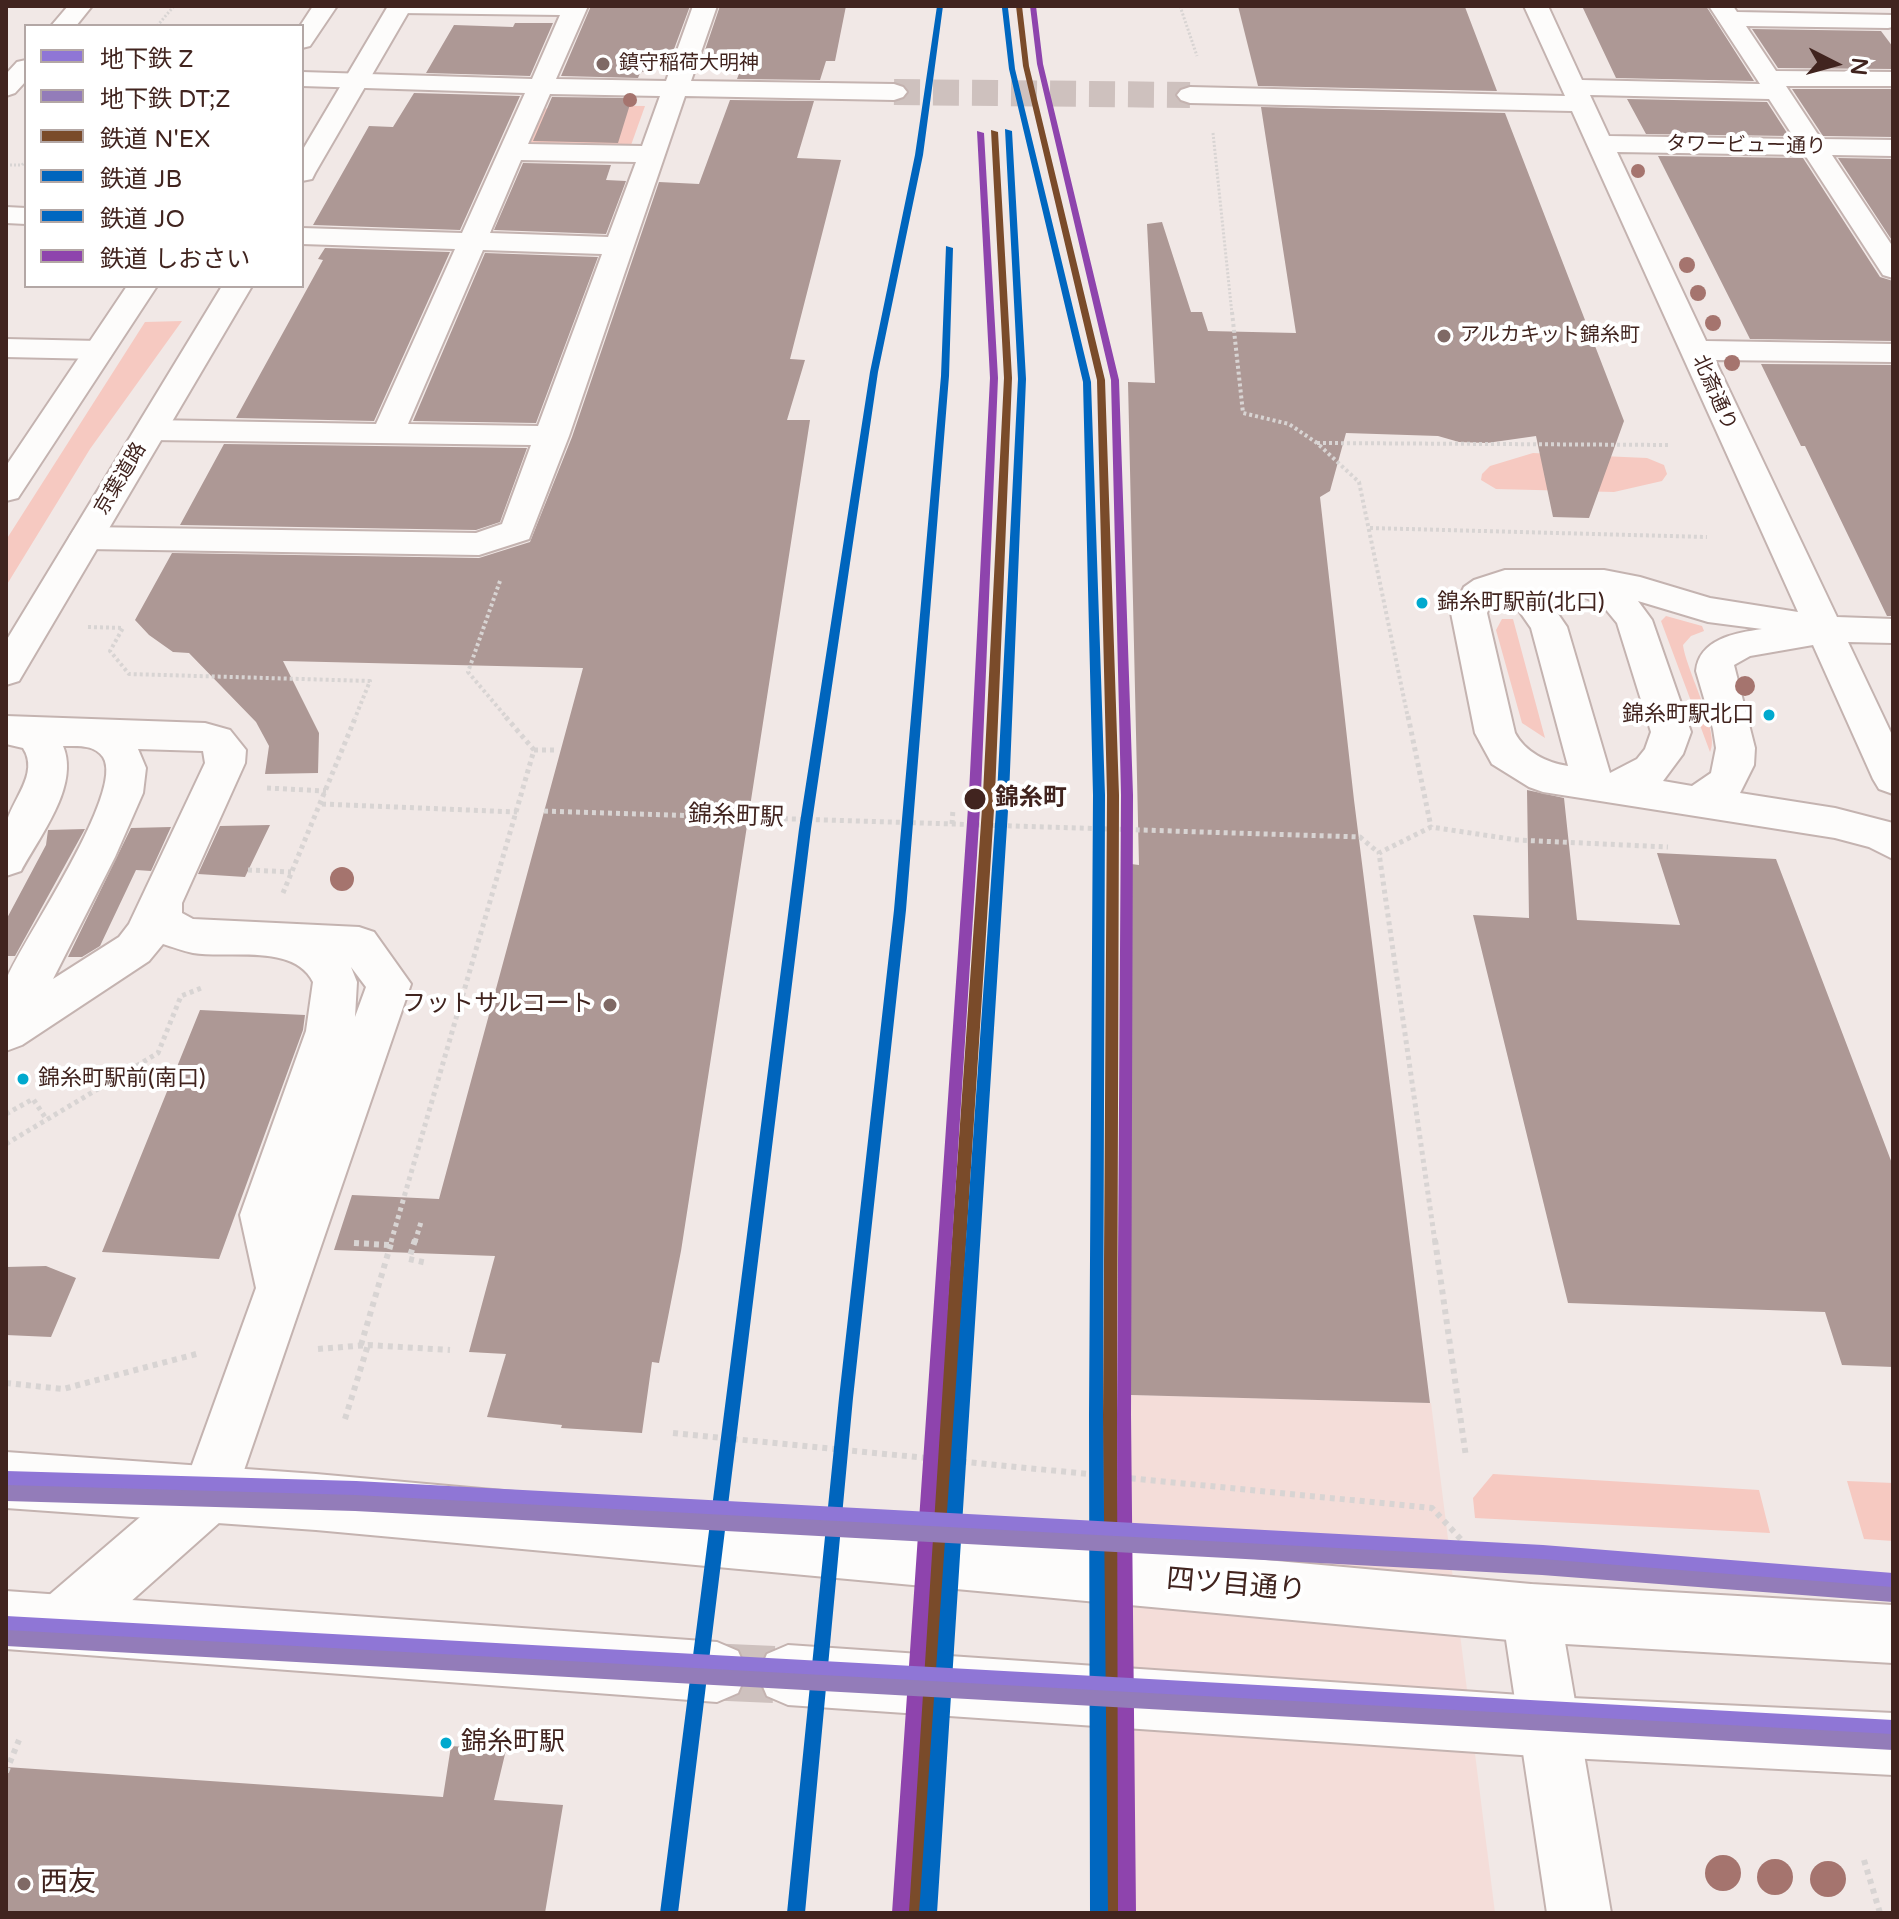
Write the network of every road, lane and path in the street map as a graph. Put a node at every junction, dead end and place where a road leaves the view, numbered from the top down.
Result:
1 (80, 6) edge
2 (174, 6) edge
3 (325, 6) edge
4 (400, 6) edge
5 (705, 6) edge
6 (1180, 6) edge
7 (1536, 6) edge
8 (576, 7) edge
9 (1726, 12) edge
10 (1886, 18) edge
11 (65, 24) edge
12 (159, 24) edge
13 (304, 38) edge
14 (1199, 67) dead end
15 (304, 79) edge
16 (1893, 79) edge
17 (355, 82) junction
18 (1773, 85) junction
19 (542, 86) junction
20 (675, 89) junction
21 (894, 92) tunnel mouth
22 (1190, 95) tunnel mouth
23 (1575, 95) junction
24 (1212, 127) dead end
25 (1598, 144) junction
26 (1814, 147) junction
27 (1893, 148) edge
28 (513, 152) junction
29 (652, 154) junction
30 (304, 170) edge
31 (304, 236) edge
32 (473, 242) junction
33 (620, 246) junction
34 (1888, 254) edge
35 (141, 288) edge
36 (236, 288) edge
37 (6, 348) edge
38 (99, 350) junction
39 (1694, 350) junction
40 (1893, 353) edge
41 (151, 430) junction
42 (388, 433) junction
43 (553, 436) junction
44 (1317, 443) junction
45 (1670, 445) dead end
46 (6, 491) edge
47 (1370, 528) junction
48 (517, 531) junction
49 (1707, 537) dead end
50 (86, 538) junction
51 (1562, 580) junction
52 (1505, 582) junction
53 (1822, 629) junction
54 (1893, 631) edge
55 (6, 672) edge
56 (13, 731) edge
57 (93, 733) junction
58 (534, 750) junction
59 (555, 750) dead end
60 (1893, 779) edge
61 (1601, 786) junction
62 (258, 788) dead end
63 (326, 791) dead end
64 (1694, 801) junction
65 (322, 804) dead end
66 (953, 809) dead end
67 (544, 811) dead end
68 (517, 812) junction
69 (952, 824) junction
70 (1431, 827) junction
71 (1893, 843) edge
72 (1674, 847) dead end
73 (1379, 853) junction
74 (6, 860) edge
75 (248, 870) dead end
76 (292, 872) dead end
77 (160, 901) junction
78 (208, 986) dead end
79 (6, 1018) edge
80 (6, 1032) edge
81 (6, 1114) edge
82 (47, 1120) junction
83 (6, 1144) edge
84 (421, 1222) dead end
85 (352, 1243) dead end
86 (389, 1245) junction
87 (427, 1263) dead end
88 (364, 1345) junction
89 (313, 1349) dead end
90 (214, 1350) dead end
91 (450, 1350) dead end
92 (6, 1383) edge
93 (345, 1419) dead end
94 (673, 1433) dead end
95 (1466, 1457) dead end
96 (6, 1480) edge
97 (209, 1494) junction
98 (1531, 1613) junction
99 (34, 1622) edge
100 (1893, 1634) edge
101 (717, 1672) tunnel mouth
102 (788, 1675) tunnel mouth
103 (1550, 1727) junction
104 (19, 1740) dead end
105 (1893, 1744) edge
106 (6, 1772) edge
107 (1864, 1860) dead end
108 (1579, 1913) edge
109 (1880, 1913) edge

1 - 11 main road
2 - 12 path
3 - 13 main road
4 - 8 main road
4 - 17 main road
5 - 20 main road
6 - 14 path
7 - 23 main road, 北斎通り
8 - 19 main road
9 - 10 main road
9 - 18 main road
15 - 17 main road
16 - 18 main road
17 - 19 main road
17 - 30 main road
18 - 23 main road
18 - 26 main road
19 - 20 main road
19 - 28 main road
20 - 21 main road
20 - 29 main road
22 - 23 main road
23 - 25 main road, 北斎通り
24 - 44 path
25 - 26 main road, タワービュー通り
25 - 39 main road, 北斎通り
26 - 27 main road, タワービュー通り
26 - 34 main road
28 - 29 main road
28 - 32 main road
29 - 33 main road
31 - 32 main road
32 - 33 main road
32 - 42 main road
33 - 43 main road
35 - 38 main road
36 - 41 main road, 京葉道路
37 - 38 main road
38 - 46 main road
39 - 40 main road
39 - 53 main road, 北斎通り
41 - 42 main road
41 - 50 main road, 京葉道路
42 - 43 main road
43 - 48 main road
44 - 45 path
44 - 47 path
47 - 49 path
47 - 70 path
48 - 50 main road
48 - 58 path
50 - 55 main road, 京葉道路
51 - 52 main road
51 - 53 main road
51 - 61 main road
52 - 61 main road
52 - 61 main road
53 - 54 main road
53 - 60 main road, 北斎通り
53 - 64 main road
56 - 57 main road
56 - 74 main road
57 - 77 main road
57 - 79 main road
58 - 59 path
58 - 68 path
61 - 64 main road
62 - 63 path
64 - 71 main road
65 - 68 path
66 - 69 path
67 - 69 path, 錦糸町駅
68 - 86 path
69 - 73 path, 錦糸町駅
70 - 72 path
70 - 73 path
73 - 95 path
75 - 76 path
77 - 80 main road
77 - 97 main road
78 - 82 path
81 - 82 path
82 - 83 path
84 - 87 path
85 - 86 path
86 - 88 path
88 - 89 path
88 - 91 path
88 - 93 path
90 - 92 path
94 - 98 path
96 - 97 main road, 四ツ目通り
97 - 98 main road, 四ツ目通り
97 - 99 main road
98 - 100 main road, 四ツ目通り
98 - 103 main road
99 - 101 main road
102 - 103 main road
103 - 105 main road
103 - 108 main road
104 - 106 path
107 - 109 path

